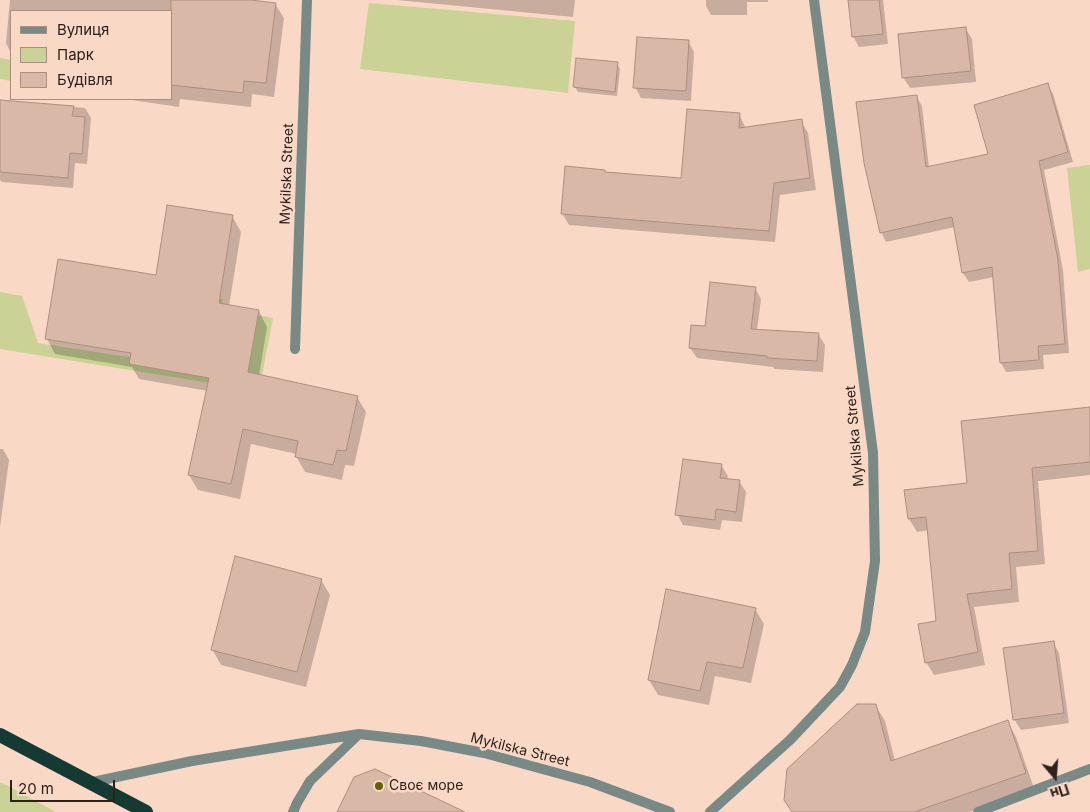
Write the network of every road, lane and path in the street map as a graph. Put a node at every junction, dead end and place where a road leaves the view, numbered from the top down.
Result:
1 (307, 0) edge
2 (814, 0) edge
3 (295, 349) dead end
4 (359, 734) junction
5 (0, 735) edge
6 (1090, 769) edge
7 (88, 783) junction
8 (146, 812) edge
9 (294, 812) edge
10 (670, 812) edge
11 (710, 812) edge
12 (978, 812) edge

1 - 3 street, Mykilska Street
2 - 11 street, Mykilska Street
4 - 7 street, Mykilska Street
4 - 9 street
4 - 10 street, Mykilska Street
5 - 7 highway
6 - 12 street
7 - 8 highway

